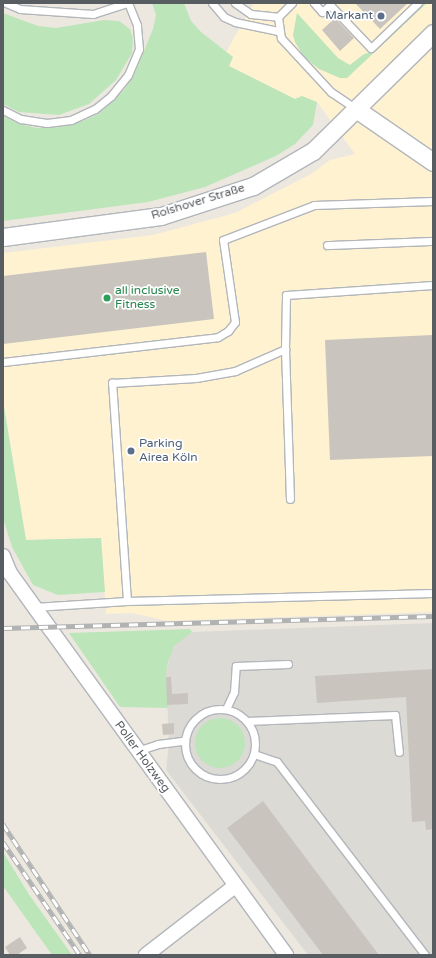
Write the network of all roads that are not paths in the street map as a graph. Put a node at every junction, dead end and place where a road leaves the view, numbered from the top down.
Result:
1 (6, 3) edge
2 (127, 3) edge
3 (212, 3) edge
4 (235, 3) edge
5 (292, 3) edge
6 (314, 3) edge
7 (418, 3) edge
8 (278, 18) junction
9 (278, 31) junction
10 (431, 40) edge
11 (356, 109) junction
12 (3, 110) edge
13 (433, 162) edge
14 (433, 201) edge
15 (3, 237) edge
16 (433, 241) edge
17 (327, 245) dead end
18 (433, 285) edge
19 (285, 349) junction
20 (3, 362) edge
21 (290, 499) dead end
22 (3, 556) edge
23 (433, 593) edge
24 (127, 601) junction
25 (34, 606) junction
26 (288, 664) dead end
27 (226, 709) junction
28 (247, 721) junction
29 (184, 741) junction
30 (137, 751) junction
31 (399, 752) dead end
32 (254, 754) junction
33 (235, 886) junction
34 (146, 955) edge
35 (286, 955) edge
36 (426, 955) edge

1 - 2 lane
2 - 12 lane
3 - 9 lane
4 - 8 lane
5 - 8 lane
6 - 7 lane
8 - 9 lane
9 - 11 lane
10 - 11 street, Rolshover Straße
11 - 13 street
11 - 15 street, Rolshover Straße
14 - 20 lane
16 - 17 lane
18 - 19 lane
19 - 21 lane
19 - 24 lane
22 - 25 street, Poller Holzweg
23 - 24 lane
24 - 25 lane
25 - 30 street, Poller Holzweg
26 - 27 lane
27 - 28 lane
27 - 29 lane
28 - 31 lane
28 - 32 lane
29 - 30 lane
29 - 32 lane
30 - 33 street, Poller Holzweg
32 - 36 lane
33 - 34 street
33 - 35 street, Poller Holzweg

